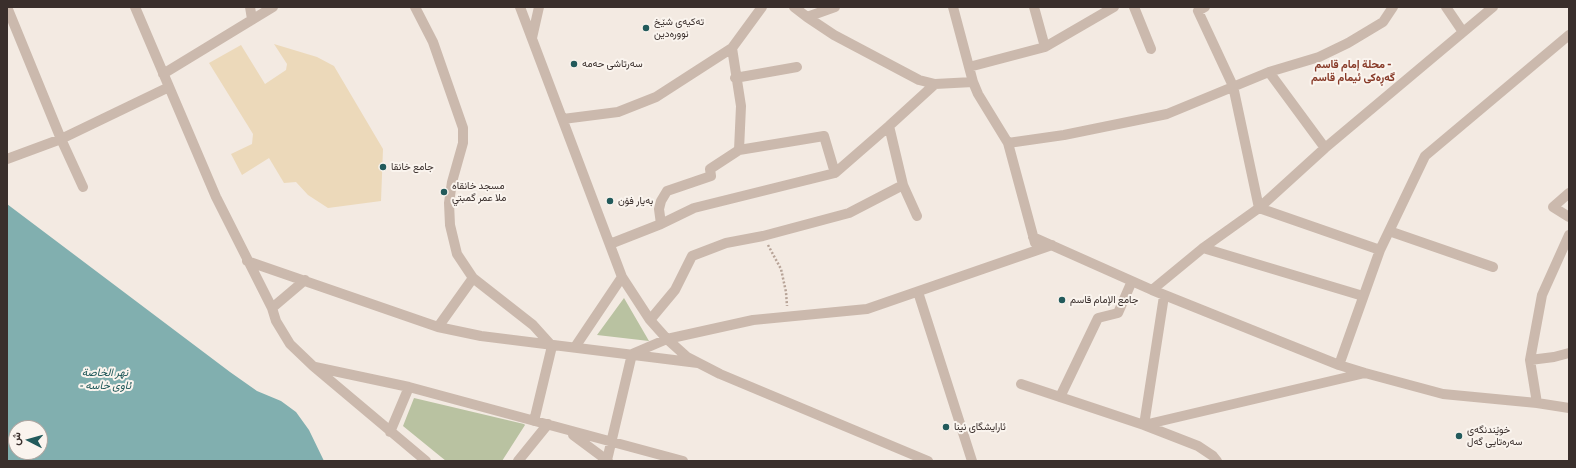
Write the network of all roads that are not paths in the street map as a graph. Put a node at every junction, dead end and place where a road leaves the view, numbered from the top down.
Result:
1 (7, 7) edge
2 (135, 7) edge
3 (250, 7) edge
4 (273, 7) edge
5 (415, 7) edge
6 (520, 7) edge
7 (538, 7) edge
8 (762, 7) edge
9 (794, 7) edge
10 (835, 7) edge
11 (953, 7) edge
12 (1034, 7) edge
13 (1114, 7) edge
14 (1134, 7) edge
15 (1393, 7) edge
16 (1446, 7) edge
17 (1493, 7) edge
18 (1201, 9) edge
19 (807, 16) junction
20 (252, 19) junction
21 (1463, 32) junction
22 (1569, 35) edge
23 (532, 38) junction
24 (1045, 47) junction
25 (732, 48) junction
26 (1151, 49) dead end
27 (797, 67) dead end
28 (969, 67) junction
29 (1269, 72) junction
30 (163, 74) junction
31 (735, 78) junction
32 (973, 82) junction
33 (935, 84) junction
34 (1232, 86) junction
35 (169, 87) junction
36 (563, 119) junction
37 (889, 126) junction
38 (61, 139) junction
39 (1008, 143) junction
40 (1325, 148) junction
41 (739, 150) junction
42 (7, 160) edge
43 (835, 173) junction
44 (903, 185) junction
45 (83, 187) dead end
46 (1569, 193) edge
47 (1259, 208) junction
48 (917, 216) dead end
49 (1569, 217) edge
50 (661, 224) junction
51 (1389, 231) junction
52 (1033, 237) junction
53 (1569, 237) edge
54 (610, 244) junction
55 (1052, 245) junction
56 (1203, 248) junction
57 (1380, 250) junction
58 (1037, 251) junction
59 (247, 261) junction
60 (1493, 267) dead end
61 (622, 277) junction
62 (473, 278) junction
63 (305, 280) junction
64 (1132, 281) junction
65 (1152, 290) junction
66 (918, 292) junction
67 (1164, 296) junction
68 (1363, 296) junction
69 (272, 308) junction
70 (650, 320) junction
71 (438, 327) junction
72 (667, 339) junction
73 (552, 346) junction
74 (575, 347) junction
75 (1569, 352) edge
76 (632, 354) junction
77 (1530, 360) junction
78 (698, 363) junction
79 (1339, 365) junction
80 (313, 366) junction
81 (1365, 373) junction
82 (1021, 384) dead end
83 (409, 388) junction
84 (1060, 397) junction
85 (1537, 403) junction
86 (1569, 408) edge
87 (534, 420) junction
88 (548, 424) junction
89 (1144, 425) junction
90 (568, 431) junction
91 (390, 432) junction
92 (612, 442) junction
93 (426, 461) edge
94 (518, 461) edge
95 (608, 461) edge
96 (683, 461) edge
97 (928, 461) edge
98 (972, 461) edge
99 (1216, 461) edge

1 - 38 street
2 - 30 street
3 - 20 street
4 - 20 street
5 - 62 street
6 - 23 street
7 - 23 street
8 - 25 street
9 - 19 street
10 - 19 street
11 - 28 street
12 - 24 street
13 - 24 street
14 - 26 street
15 - 29 street
16 - 21 street
17 - 21 street
18 - 34 street
19 - 33 street
20 - 30 street
21 - 40 street
22 - 51 street
23 - 36 street
24 - 28 street
25 - 31 street
25 - 36 street
27 - 31 street
28 - 32 street
29 - 34 street
29 - 40 street
30 - 35 street
31 - 41 street
32 - 33 street
32 - 39 street
33 - 37 street
34 - 39 street
34 - 47 street
35 - 38 street
35 - 59 street
36 - 54 street
37 - 43 street
37 - 44 street
38 - 42 street
38 - 45 street
39 - 52 street
40 - 47 street
41 - 43 street
41 - 50 street
43 - 50 street
44 - 48 street
44 - 70 street
46 - 49 street
47 - 56 street
47 - 57 street
50 - 54 street
51 - 57 street
51 - 60 street
52 - 55 street
52 - 58 street
53 - 77 street
54 - 61 street
55 - 58 street
55 - 64 street
56 - 65 street
56 - 68 street
57 - 68 street
58 - 66 street
59 - 63 street
59 - 69 street
61 - 70 street
61 - 74 street
62 - 71 street
62 - 73 street
63 - 69 street
63 - 71 street
64 - 65 street
64 - 84 street
65 - 67 street
66 - 72 street
66 - 98 street
67 - 79 street
67 - 89 street
68 - 79 street
69 - 80 street
70 - 72 street
71 - 73 street
72 - 76 street
72 - 78 street
73 - 74 street
73 - 87 street
74 - 76 street
75 - 77 street
76 - 78 street
76 - 92 street
77 - 85 street
78 - 97 street
79 - 81 street
80 - 83 street
80 - 91 street
81 - 85 street
81 - 89 street
82 - 84 street
83 - 87 street
83 - 91 street
84 - 89 street
85 - 86 street
87 - 88 street
88 - 90 street
88 - 94 street
89 - 99 street
90 - 92 street
90 - 95 street
91 - 93 street
92 - 95 street
92 - 96 street

